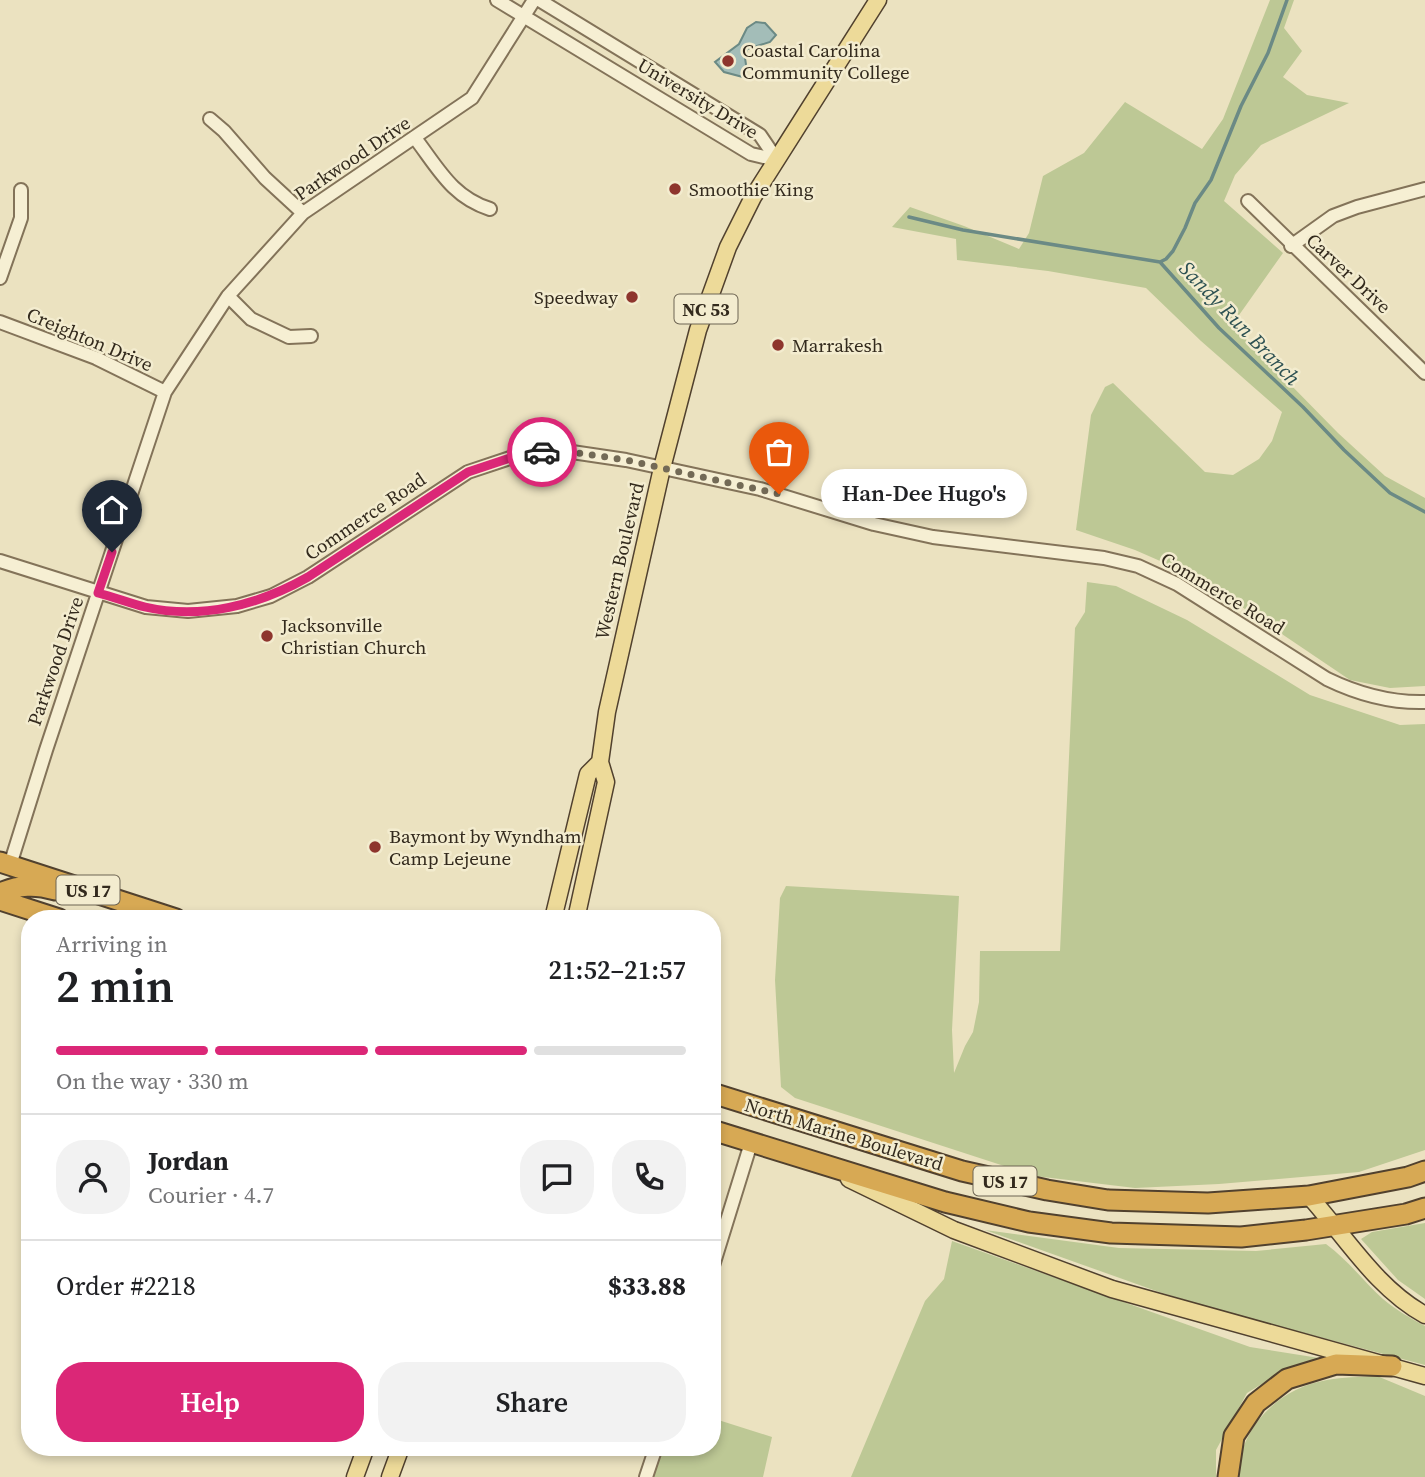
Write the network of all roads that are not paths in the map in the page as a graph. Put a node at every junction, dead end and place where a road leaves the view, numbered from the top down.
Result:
1 (497, 0) edge
2 (536, 0) edge
3 (878, 0) edge
4 (525, 16) junction
5 (210, 119) dead end
6 (415, 138) junction
7 (777, 160) junction
8 (1425, 189) edge
9 (21, 190) dead end
10 (1248, 201) dead end
11 (490, 209) dead end
12 (303, 213) junction
13 (1291, 246) junction
14 (0, 278) edge
15 (228, 296) junction
16 (0, 322) edge
17 (311, 336) dead end
18 (1425, 373) edge
19 (165, 392) junction
20 (662, 468) junction
21 (0, 561) edge
22 (98, 593) junction
23 (1425, 702) edge
24 (600, 762) junction
25 (3, 868) edge
26 (0, 893) edge
27 (0, 901) edge
28 (125, 902) junction
29 (30, 910) edge
30 (149, 910) edge
31 (555, 910) edge
32 (578, 910) edge
33 (721, 1096) edge
34 (721, 1133) edge
35 (751, 1143) junction
36 (806, 1159) junction
37 (1425, 1171) edge
38 (1309, 1196) junction
39 (1425, 1208) edge
40 (1335, 1225) junction
41 (721, 1240) edge
42 (1425, 1315) edge
43 (1392, 1366) junction
44 (1425, 1376) edge
45 (363, 1456) edge
46 (398, 1456) edge
47 (653, 1456) edge
48 (355, 1477) edge
49 (390, 1477) edge
50 (646, 1477) edge
51 (1228, 1477) edge

1 - 4 street, University Drive
2 - 4 street, Parkwood Drive
2 - 7 street, University Drive
3 - 7 main road, Western Boulevard / NC 53
4 - 6 street, Parkwood Drive
4 - 7 street, University Drive
5 - 12 street
6 - 11 street
6 - 12 street, Parkwood Drive
7 - 20 main road, Western Boulevard / NC 53
8 - 13 street
9 - 14 street
10 - 13 street, Carver Drive
12 - 15 street, Parkwood Drive
13 - 18 street, Carver Drive
15 - 17 street
15 - 19 street, Parkwood Drive
16 - 19 street, Creighton Drive
19 - 22 street, Parkwood Drive
20 - 22 street, Commerce Road
20 - 23 street, Commerce Road
20 - 24 main road, Western Boulevard / NC 53
21 - 22 street, Commerce Road
22 - 25 street, Parkwood Drive
24 - 31 main road, Western Boulevard / NC 53
24 - 32 main road, Western Boulevard / NC 53
25 - 28 highway, US 17
26 - 28 highway, US 17
27 - 29 highway, US 17
28 - 30 highway, US 17
33 - 38 highway, North Marine Boulevard / US 17
34 - 35 highway, North Marine Boulevard / US 17
35 - 36 highway, North Marine Boulevard / US 17
35 - 41 street
36 - 40 highway, US 17
36 - 43 main road, North Marine Boulevard
37 - 38 highway, US 17
38 - 40 main road
39 - 40 highway, US 17
40 - 42 main road
43 - 44 main road, North Marine Boulevard
43 - 51 highway
45 - 48 main road
46 - 49 main road
47 - 50 street

